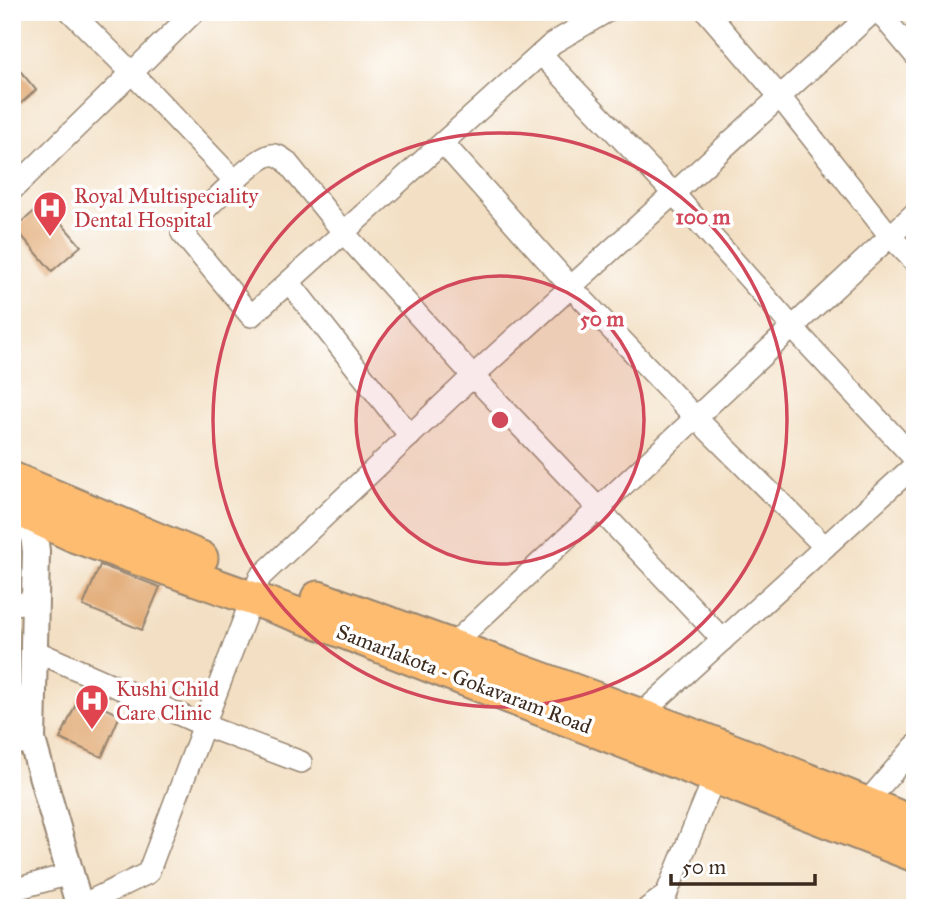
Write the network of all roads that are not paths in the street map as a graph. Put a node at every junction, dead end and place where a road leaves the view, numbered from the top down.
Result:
1 (71, 12) edge
2 (194, 12) edge
3 (606, 12) edge
4 (707, 12) edge
5 (873, 12) edge
6 (879, 12) edge
7 (541, 54) junction
8 (915, 55) edge
9 (132, 73) junction
10 (780, 97) junction
11 (443, 143) junction
12 (235, 181) junction
13 (12, 190) edge
14 (674, 194) junction
15 (915, 213) edge
16 (343, 232) junction
17 (890, 236) junction
18 (915, 262) edge
19 (289, 282) junction
20 (571, 287) junction
21 (792, 327) junction
22 (473, 376) junction
23 (695, 417) junction
24 (410, 436) junction
25 (912, 471) edge
26 (21, 497) edge
27 (598, 507) junction
28 (825, 547) junction
29 (256, 587) junction
30 (23, 603) edge
31 (723, 640) junction
32 (451, 646) junction
33 (33, 650) junction
34 (639, 716) junction
35 (204, 725) junction
36 (22, 742) edge
37 (915, 747) edge
38 (301, 762) dead end
39 (715, 776) junction
40 (859, 817) junction
41 (915, 824) edge
42 (915, 855) edge
43 (70, 874) junction
44 (12, 890) edge
45 (80, 907) edge
46 (648, 908) edge

1 - 9 street
2 - 9 street
3 - 7 street
4 - 10 street
5 - 10 street
6 - 8 street
7 - 11 street
7 - 14 street
9 - 12 street
9 - 13 street
10 - 14 street
10 - 17 street
11 - 16 street
11 - 20 street
12 - 16 street
12 - 19 street
14 - 20 street
14 - 21 street
15 - 17 street
16 - 19 street
16 - 22 street
17 - 18 street
17 - 21 street
19 - 24 street
20 - 22 street
20 - 23 street
21 - 23 street
21 - 25 street
22 - 24 street
22 - 27 street
23 - 27 street
23 - 28 street
24 - 29 street
25 - 28 street
26 - 29 main road, Samarlakota - Gokavaram Road
26 - 30 street
27 - 31 street
27 - 32 street
28 - 31 street
29 - 32 main road, Samarlakota - Gokavaram Road
29 - 35 street
29 - 39 main road, Samarlakota - Gokavaram Road
30 - 33 street
31 - 34 street
32 - 34 main road, Samarlakota - Gokavaram Road
33 - 35 street
33 - 36 street
34 - 40 main road, Samarlakota - Gokavaram Road
35 - 38 street
35 - 45 street
36 - 43 street
37 - 40 street
39 - 40 main road, Samarlakota - Gokavaram Road
39 - 46 street
40 - 41 main road, Samarlakota - Gokavaram Road
40 - 42 main road, Samarlakota - Gokavaram Road
43 - 44 street
43 - 45 street

